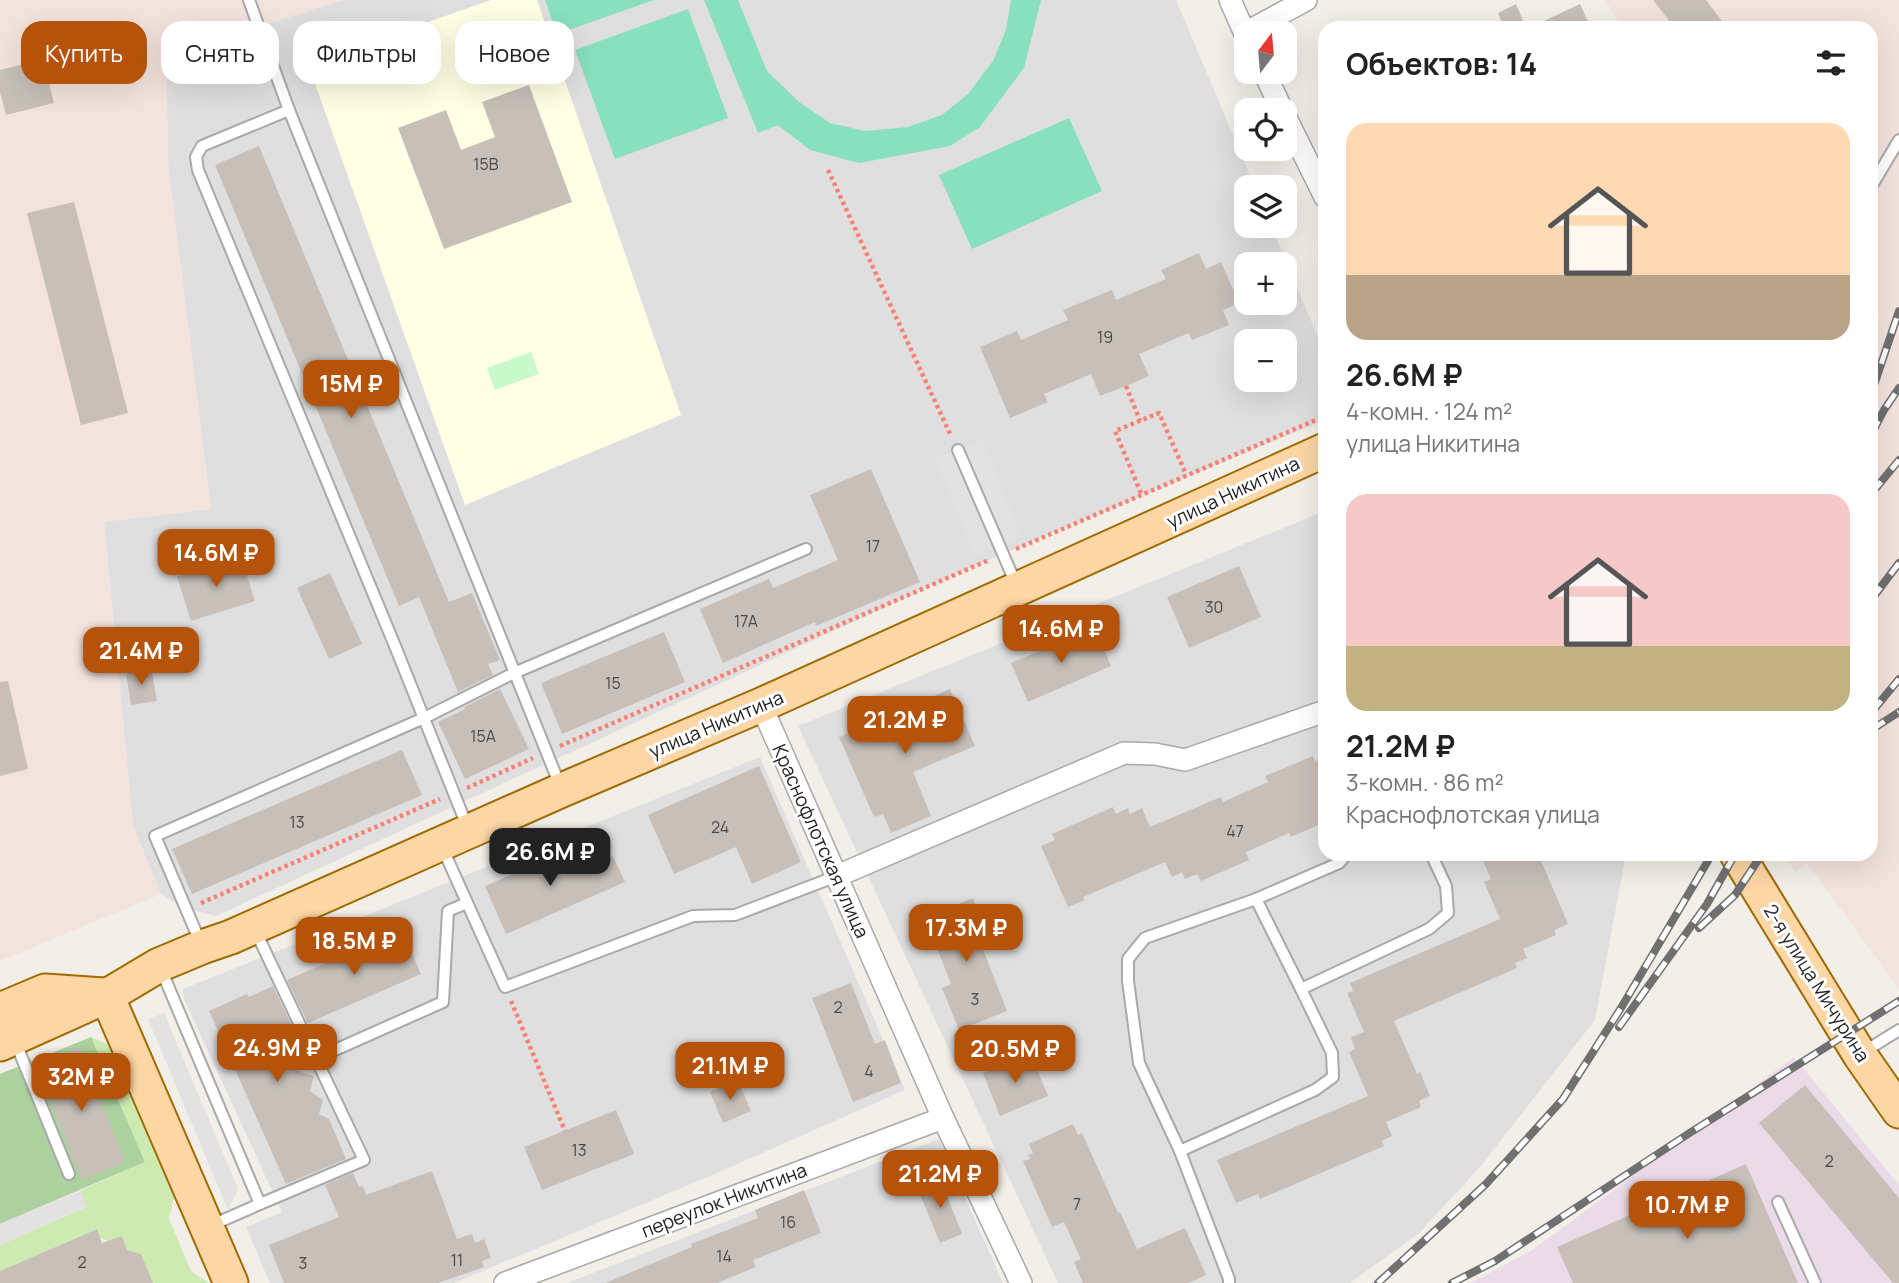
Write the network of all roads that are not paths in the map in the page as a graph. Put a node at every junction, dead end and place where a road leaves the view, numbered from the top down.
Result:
1 (249, 0) edge
2 (1230, 0) edge
3 (1306, 0) edge
4 (1239, 21) edge
5 (1268, 21) edge
6 (289, 110) junction
7 (1297, 140) edge
8 (1899, 140) edge
9 (1878, 175) edge
10 (1318, 183) edge
11 (957, 450) road end
12 (1318, 453) edge
13 (806, 549) dead end
14 (1018, 590) junction
15 (514, 673) junction
16 (761, 705) junction
17 (1318, 713) edge
18 (424, 718) junction
19 (562, 790) junction
20 (455, 839) junction
21 (1341, 861) edge
22 (1434, 861) edge
23 (1741, 861) edge
24 (837, 876) junction
25 (1256, 899) junction
26 (467, 903) junction
27 (253, 928) junction
28 (202, 947) junction
29 (159, 965) junction
30 (1301, 989) junction
31 (107, 996) junction
32 (1899, 1030) edge
33 (5, 1031) edge
34 (1860, 1055) junction
35 (317, 1058) junction
36 (1899, 1111) edge
37 (943, 1118) junction
38 (1180, 1151) junction
39 (69, 1174) dead end
40 (1777, 1202) dead end
41 (260, 1204) junction
42 (207, 1227) junction
43 (231, 1283) edge
44 (505, 1283) edge
45 (1021, 1283) edge
46 (1229, 1283) edge
47 (1815, 1283) edge

1 - 6 lane
2 - 4 street
3 - 5 street
6 - 15 lane
6 - 18 lane
7 - 10 street
8 - 9 lane
11 - 14 lane
12 - 14 main road, улица Никитина
13 - 15 lane
14 - 16 main road, улица Никитина
15 - 18 lane
15 - 19 lane
16 - 19 main road, улица Никитина
16 - 24 street, Краснофлотская улица
17 - 24 street
18 - 20 lane
18 - 28 lane
19 - 20 main road, улица Никитина
20 - 26 lane
20 - 27 main road, улица Никитина
21 - 25 lane
22 - 30 lane
23 - 34 main road, 2-я улица Мичурина
24 - 26 lane
24 - 37 street, Краснофлотская улица
25 - 30 lane
25 - 38 lane
26 - 35 lane
27 - 28 main road, улица Никитина
27 - 35 lane
28 - 29 main road, улица Никитина
29 - 31 main road, улица Никитина
29 - 41 lane
30 - 38 lane
31 - 33 main road
31 - 42 main road
32 - 34 lane
33 - 39 lane
34 - 36 main road, 2-я улица Мичурина
35 - 41 lane
37 - 44 street, переулок Никитина
37 - 45 street, Краснофлотская улица
38 - 46 lane
40 - 47 lane
41 - 42 lane
42 - 43 main road

